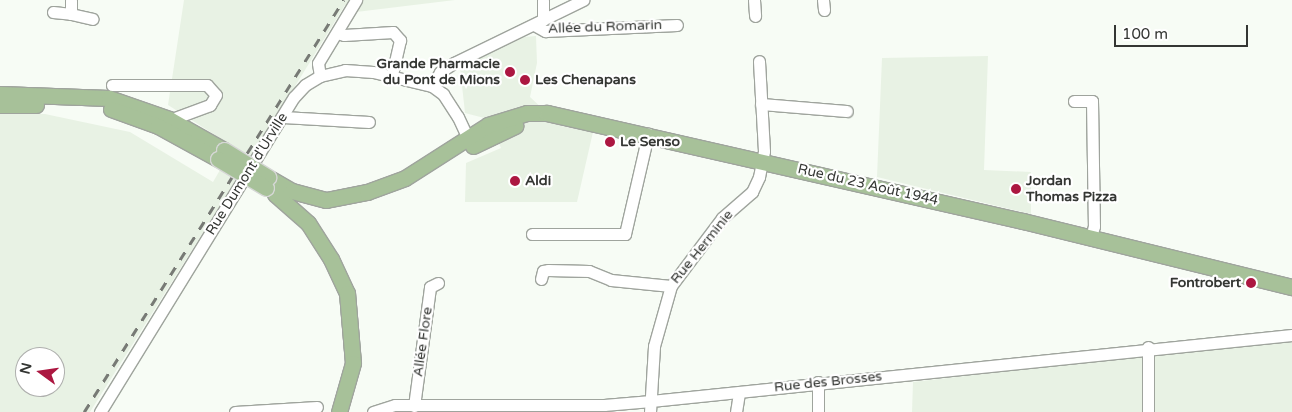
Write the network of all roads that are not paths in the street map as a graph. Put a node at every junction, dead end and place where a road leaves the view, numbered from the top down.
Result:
1 (71, 0) edge
2 (356, 0) edge
3 (543, 0) edge
4 (583, 0) edge
5 (754, 0) edge
6 (53, 12) dead end
7 (71, 14) junction
8 (754, 16) dead end
9 (92, 19) dead end
10 (539, 23) junction
11 (678, 25) dead end
12 (337, 33) junction
13 (758, 61) dead end
14 (320, 76) junction
15 (392, 76) junction
16 (112, 85) dead end
17 (432, 86) junction
18 (0, 94) edge
19 (1074, 101) dead end
20 (0, 104) edge
21 (761, 104) junction
22 (847, 111) dead end
23 (282, 117) junction
24 (163, 122) junction
25 (369, 122) dead end
26 (648, 134) junction
27 (474, 140) junction
28 (763, 161) junction
29 (271, 187) junction
30 (532, 234) dead end
31 (1091, 237) junction
32 (1165, 255) junction
33 (541, 279) dead end
34 (1292, 279) edge
35 (438, 283) dead end
36 (670, 286) junction
37 (1292, 287) edge
38 (1289, 333) edge
39 (1148, 347) junction
40 (818, 382) junction
41 (739, 392) junction
42 (414, 406) junction
43 (317, 407) dead end
44 (650, 407) edge
45 (538, 409) edge
46 (374, 411) edge
47 (100, 412) edge
48 (236, 412) edge
49 (339, 412) edge
50 (736, 412) edge
51 (818, 412) edge
52 (1148, 412) edge

1 - 7 street
2 - 12 street
3 - 10 street
4 - 10 street
5 - 8 street
6 - 7 street
7 - 9 street
10 - 11 street, Allée du Romarin
10 - 17 street
12 - 14 street
12 - 15 street
13 - 21 street
14 - 15 street, Rue Dumont d'Urville
14 - 23 street, Rue Dumont d'Urville
15 - 17 street, Rue Dumont d'Urville
16 - 24 street
17 - 27 street
18 - 24 main road
19 - 31 street
20 - 24 main road
21 - 22 street
21 - 28 street
23 - 25 street
23 - 47 street, Rue Dumont d'Urville
24 - 29 main road, bridge
26 - 27 main road, Rue du 23 Août 1944
26 - 28 main road, Rue du 23 Août 1944
26 - 30 street
27 - 29 main road, Rue du 23 Août 1944
28 - 31 main road, Rue du 23 Août 1944
28 - 36 street, Rue Herminie
29 - 49 main road
31 - 32 main road, Rue du 23 Août 1944
32 - 34 main road, Rue du 23 Août 1944
32 - 37 main road, Rue du 23 Août 1944
33 - 36 street
35 - 42 street, Allée Flore
36 - 44 street, Rue Herminie
38 - 39 street, Rue des Brosses
39 - 40 street, Rue des Brosses
39 - 52 street
40 - 41 street, Rue des Brosses
40 - 51 street
41 - 44 street, Rue des Brosses
41 - 50 street
42 - 45 street, Rue des Brosses
42 - 46 street, Rue des Brosses
43 - 48 street
44 - 45 street, Rue des Brosses

